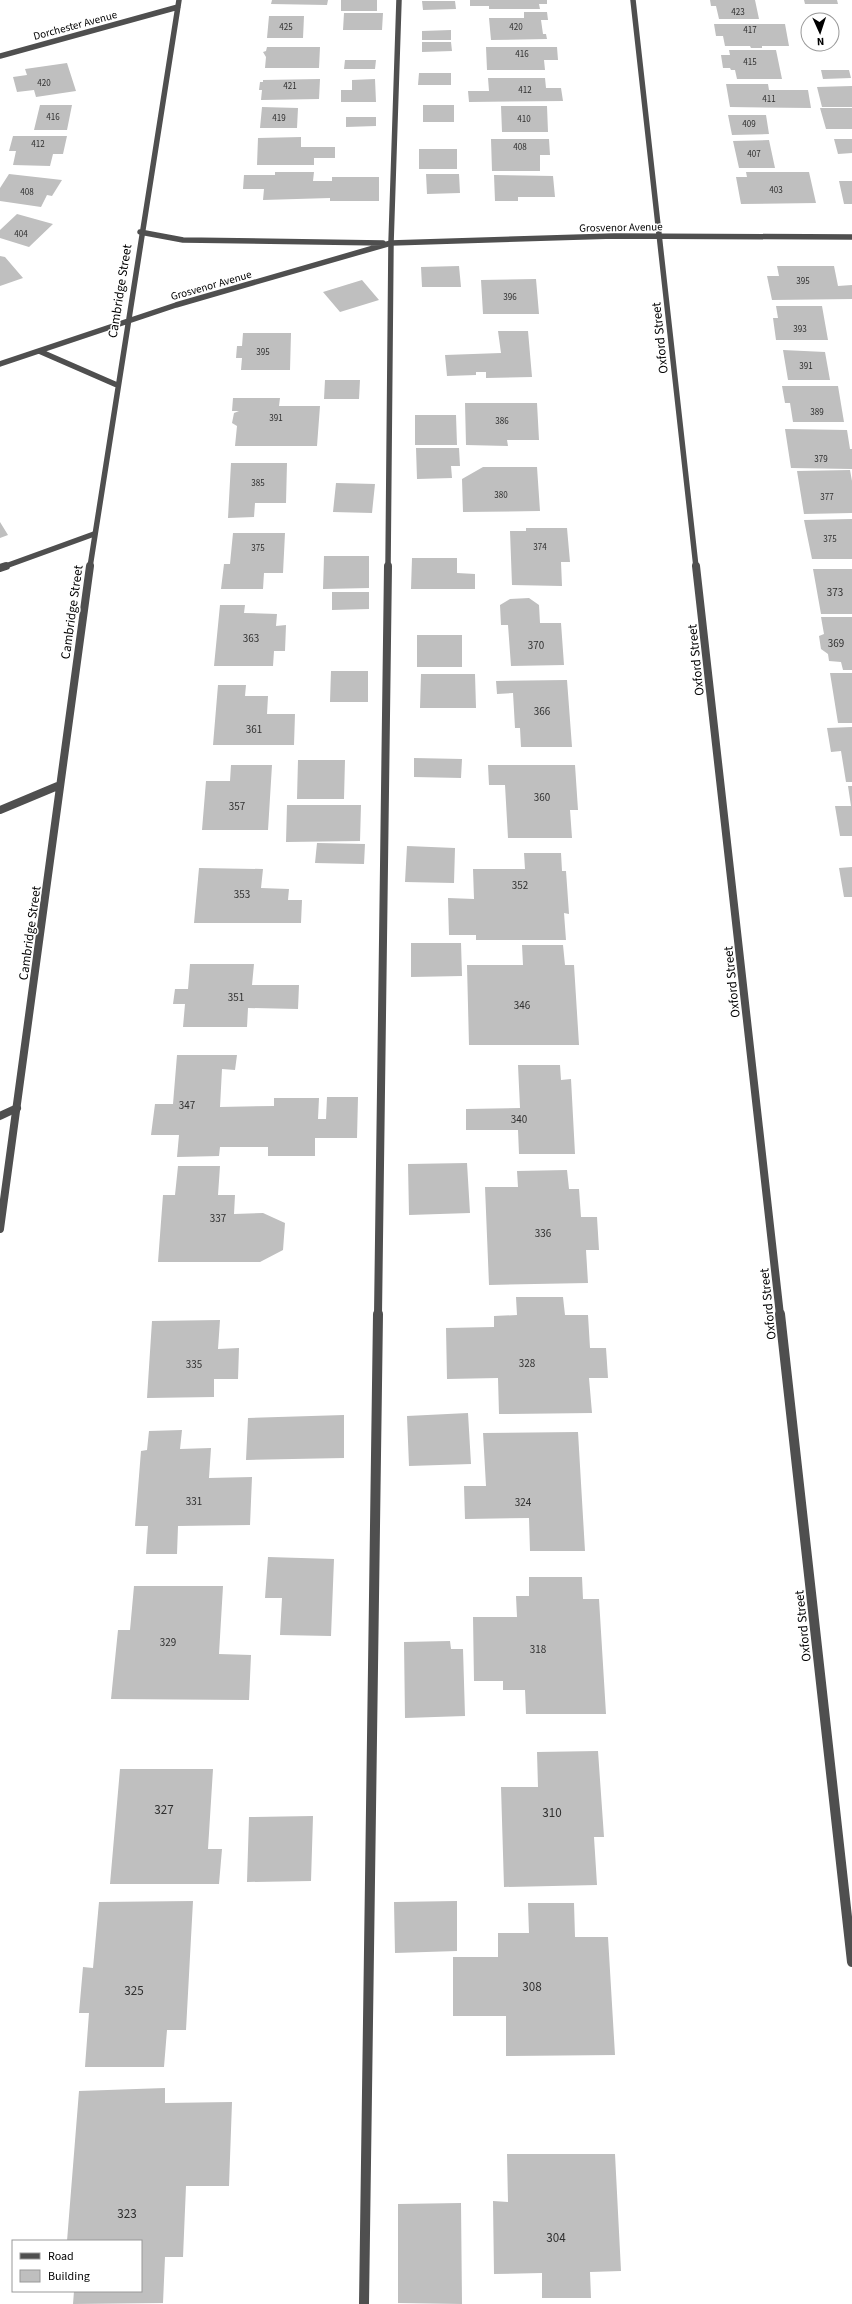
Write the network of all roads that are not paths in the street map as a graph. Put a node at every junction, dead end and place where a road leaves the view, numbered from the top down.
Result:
1 (179, 0) edge
2 (399, 0) edge
3 (633, 0) edge
4 (178, 7) junction
5 (0, 56) edge
6 (140, 232) junction
7 (660, 236) junction
8 (852, 237) edge
9 (391, 243) junction
10 (126, 321) junction
11 (39, 351) junction
12 (0, 364) edge
13 (117, 385) junction
14 (94, 534) junction
15 (0, 568) edge
16 (60, 785) junction
17 (0, 810) edge
18 (17, 1108) junction
19 (0, 1116) edge
20 (0, 1229) edge
21 (852, 1962) edge
22 (364, 2304) edge

1 - 4 street, Cambridge Street
2 - 9 street
3 - 7 street, Oxford Street
4 - 5 street, Dorchester Avenue
4 - 6 street, Cambridge Street
6 - 9 street, Grosvenor Avenue
6 - 10 street, Cambridge Street
7 - 8 street, Grosvenor Avenue
7 - 9 street, Grosvenor Avenue
7 - 21 street, Oxford Street
9 - 10 street, Grosvenor Avenue
9 - 22 street
10 - 11 street, Grosvenor Avenue
10 - 13 street, Cambridge Street
11 - 12 street, Grosvenor Avenue
11 - 13 street
13 - 14 street, Cambridge Street
14 - 15 street
14 - 16 street, Cambridge Street
16 - 17 street
16 - 18 street, Cambridge Street
18 - 19 street
18 - 20 street, Cambridge Street

